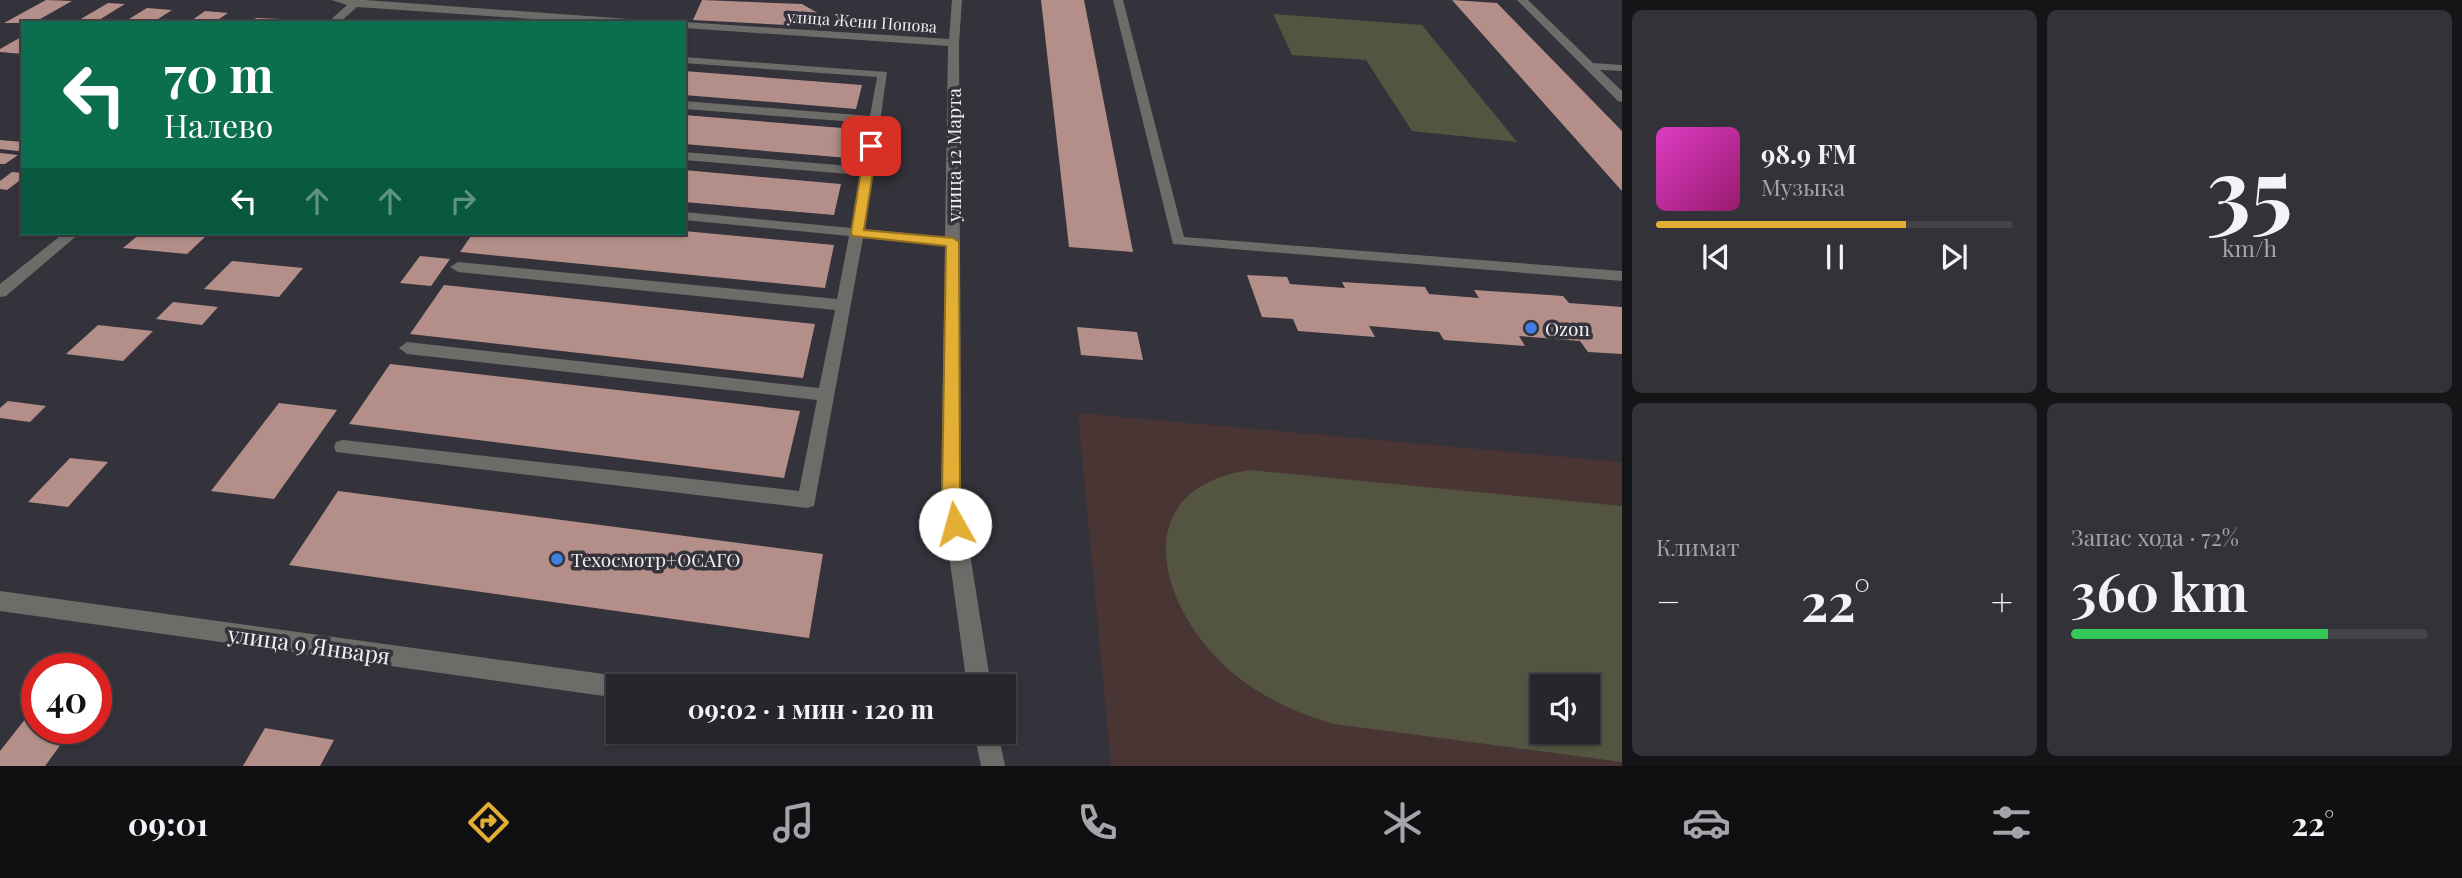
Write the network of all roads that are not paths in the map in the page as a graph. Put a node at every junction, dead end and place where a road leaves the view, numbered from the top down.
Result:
1 (336, 0) edge
2 (957, 0) edge
3 (1118, 0) edge
4 (1522, 0) edge
5 (357, 2) edge
6 (334, 21) edge
7 (616, 21) edge
8 (686, 26) edge
9 (954, 43) junction
10 (686, 60) edge
11 (1589, 66) junction
12 (1622, 68) edge
13 (1622, 98) edge
14 (686, 105) edge
15 (874, 120) junction
16 (686, 156) edge
17 (868, 172) junction
18 (686, 216) edge
19 (857, 233) junction
20 (71, 235) edge
21 (953, 242) junction
22 (458, 267) dead end
23 (1622, 276) edge
24 (0, 292) edge
25 (842, 305) junction
26 (407, 348) dead end
27 (826, 395) junction
28 (343, 447) dead end
29 (0, 601) edge
30 (976, 674) edge
31 (606, 685) edge
32 (988, 744) edge
33 (993, 766) edge

1 - 5 street
2 - 9 street, улица 12 Марта
3 - 23 street
4 - 11 street
5 - 6 street
5 - 7 street
8 - 9 street, улица Жени Попова
9 - 21 street, улица 12 Марта
10 - 15 street
11 - 12 street
11 - 13 street
14 - 15 street
15 - 17 street
16 - 17 street
17 - 19 street
18 - 19 street
19 - 21 street
19 - 25 street
20 - 24 street
21 - 30 street, улица 12 Марта
22 - 25 street
25 - 27 street
26 - 27 street
27 - 28 street
29 - 31 street, улица 9 Января
32 - 33 street

